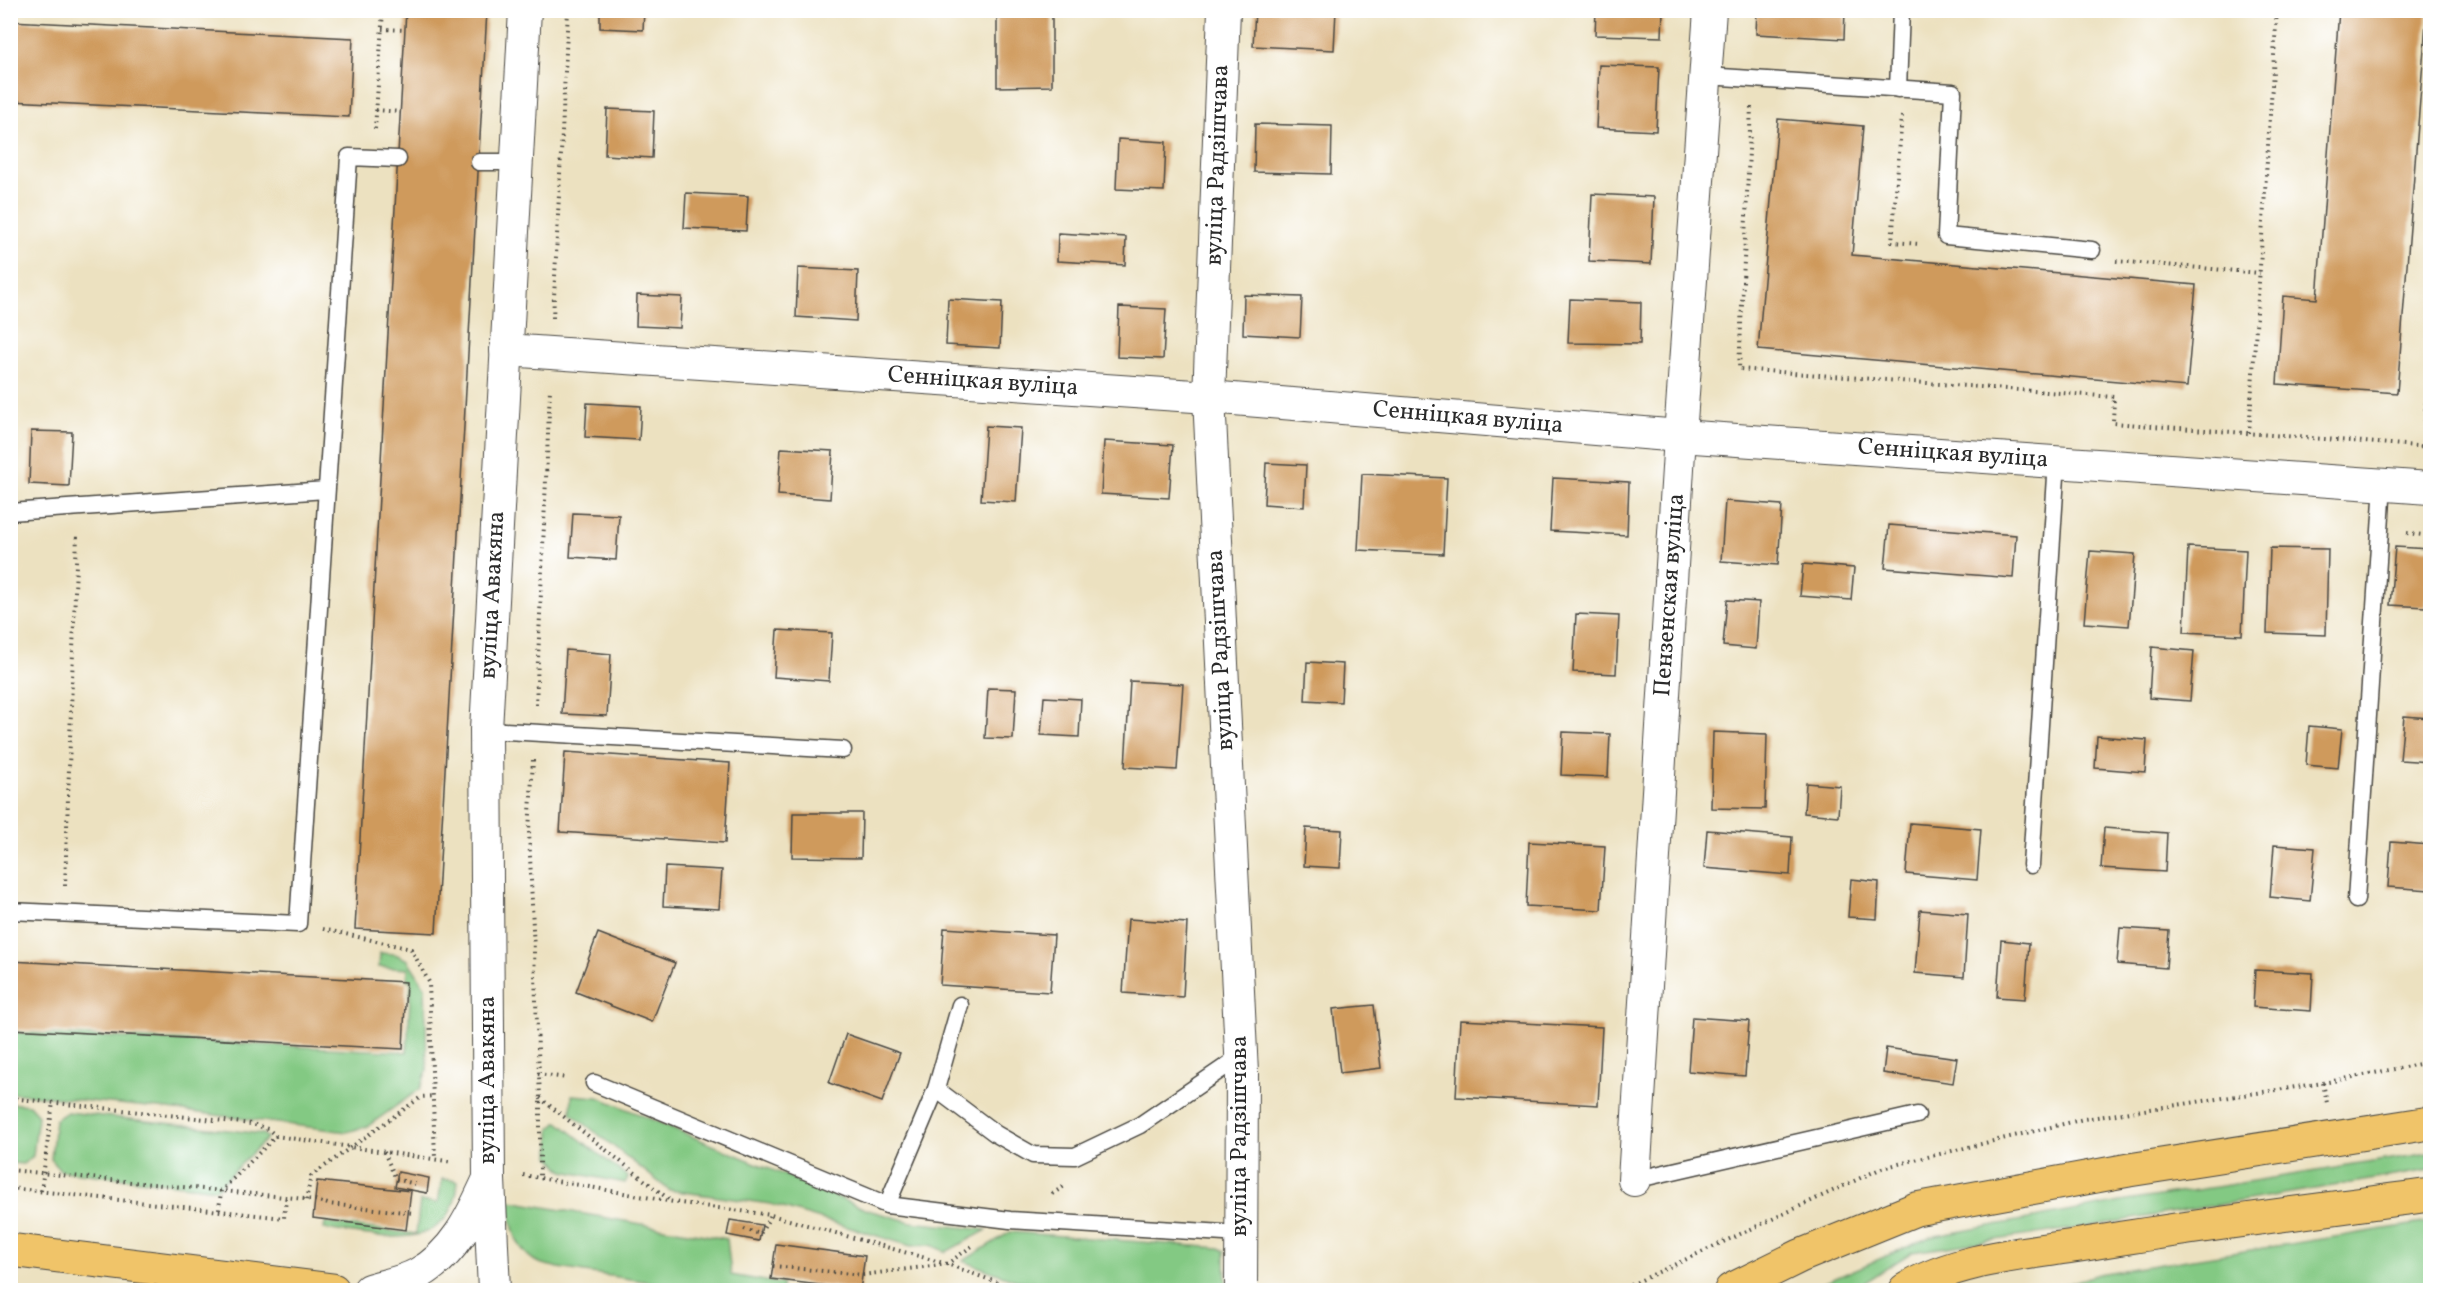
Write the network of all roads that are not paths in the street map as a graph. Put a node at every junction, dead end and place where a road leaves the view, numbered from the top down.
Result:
1 (525, 10) edge
2 (1224, 10) edge
3 (1710, 10) edge
4 (1901, 10) edge
5 (1720, 77) junction
6 (1898, 89) junction
7 (398, 159) dead end
8 (479, 162) dead end
9 (517, 162) junction
10 (2099, 255) road end
11 (506, 350) junction
12 (1209, 397) junction
13 (1680, 436) junction
14 (2057, 461) junction
15 (2383, 484) junction
16 (2430, 488) edge
17 (326, 490) junction
18 (10, 512) edge
19 (486, 730) junction
20 (843, 750) dead end
21 (2031, 865) dead end
22 (2356, 900) dead end
23 (10, 911) edge
24 (960, 1005) dead end
25 (1241, 1056) junction
26 (594, 1083) dead end
27 (936, 1089) junction
28 (1917, 1115) dead end
29 (2430, 1123) edge
30 (504, 1177) junction
31 (1634, 1180) joint
32 (2430, 1195) edge
33 (886, 1205) junction
34 (1241, 1234) junction
35 (10, 1250) edge
36 (333, 1290) edge
37 (369, 1290) edge
38 (494, 1290) edge
39 (1241, 1290) edge
40 (1731, 1290) edge
41 (1905, 1290) edge

1 - 9 street, вуліца Авакяна
2 - 12 street, вуліца Радзішчава
3 - 5 street, Пензенская вуліца
4 - 6 lane
5 - 6 lane
5 - 13 street, Пензенская вуліца
6 - 10 lane
7 - 17 lane
8 - 9 lane
9 - 11 street, вуліца Авакяна
11 - 12 street, Сенніцкая вуліца
11 - 19 street, вуліца Авакяна
12 - 13 street, Сенніцкая вуліца
12 - 25 street, вуліца Радзішчава
13 - 14 street, Сенніцкая вуліца
13 - 31 street, Пензенская вуліца
14 - 15 street, Сенніцкая вуліца
14 - 21 lane
15 - 16 street, Сенніцкая вуліца
15 - 22 lane
17 - 18 lane
17 - 23 lane
19 - 20 lane
19 - 30 street, вуліца Авакяна
24 - 27 lane
25 - 27 lane
25 - 34 street, вуліца Радзішчава
26 - 33 lane
27 - 33 lane
28 - 31 lane
29 - 40 main road
30 - 37 street, вуліца Авакяна
30 - 38 street, вуліца Авакяна
32 - 41 main road
33 - 34 lane
34 - 39 street, вуліца Радзішчава
35 - 36 main road

